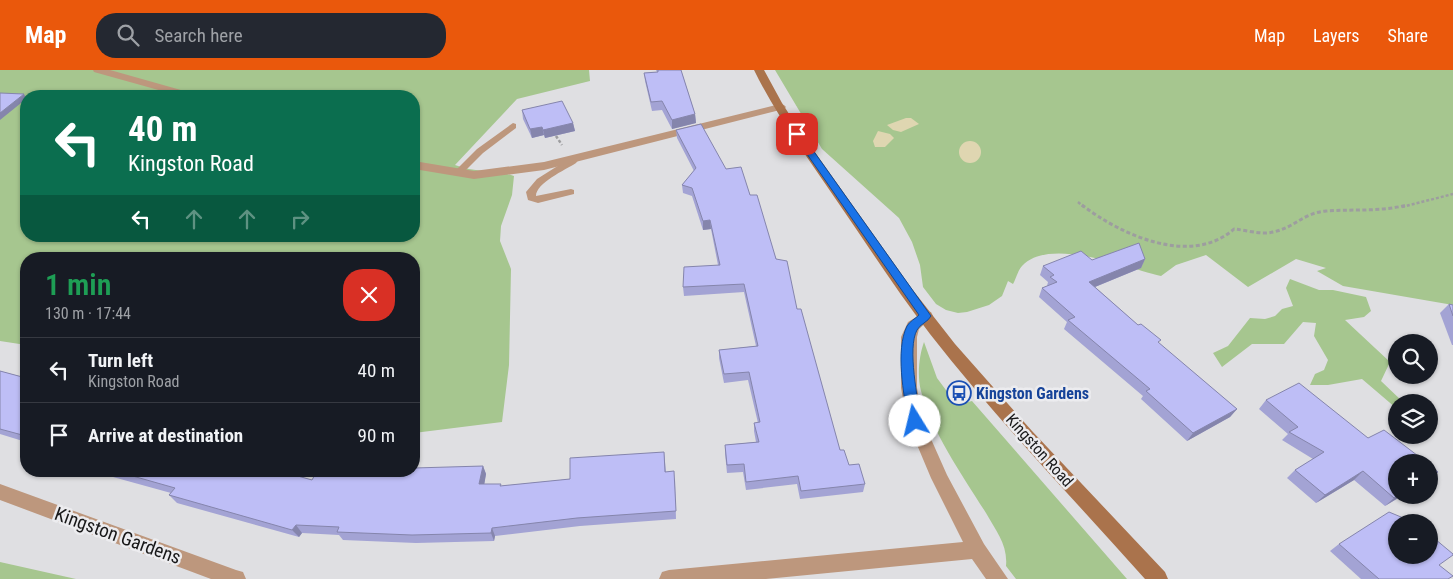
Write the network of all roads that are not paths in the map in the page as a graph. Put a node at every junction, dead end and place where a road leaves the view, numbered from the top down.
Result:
1 (98, 70) edge
2 (759, 70) edge
3 (170, 90) edge
4 (780, 107) junction
5 (513, 126) dead end
6 (575, 158) junction
7 (420, 166) edge
8 (458, 174) junction
9 (571, 192) dead end
10 (926, 316) junction
11 (0, 492) edge
12 (977, 550) junction
13 (236, 579) edge
14 (669, 579) edge
15 (998, 579) edge
16 (1158, 579) edge

1 - 3 street
2 - 4 main road, Kingston Road
4 - 6 street
4 - 10 main road, Kingston Road
5 - 8 lane
6 - 8 street
6 - 9 lane
7 - 8 street
10 - 12 street
10 - 16 main road, Kingston Road
11 - 13 street, Kingston Gardens
12 - 14 street
12 - 15 street

